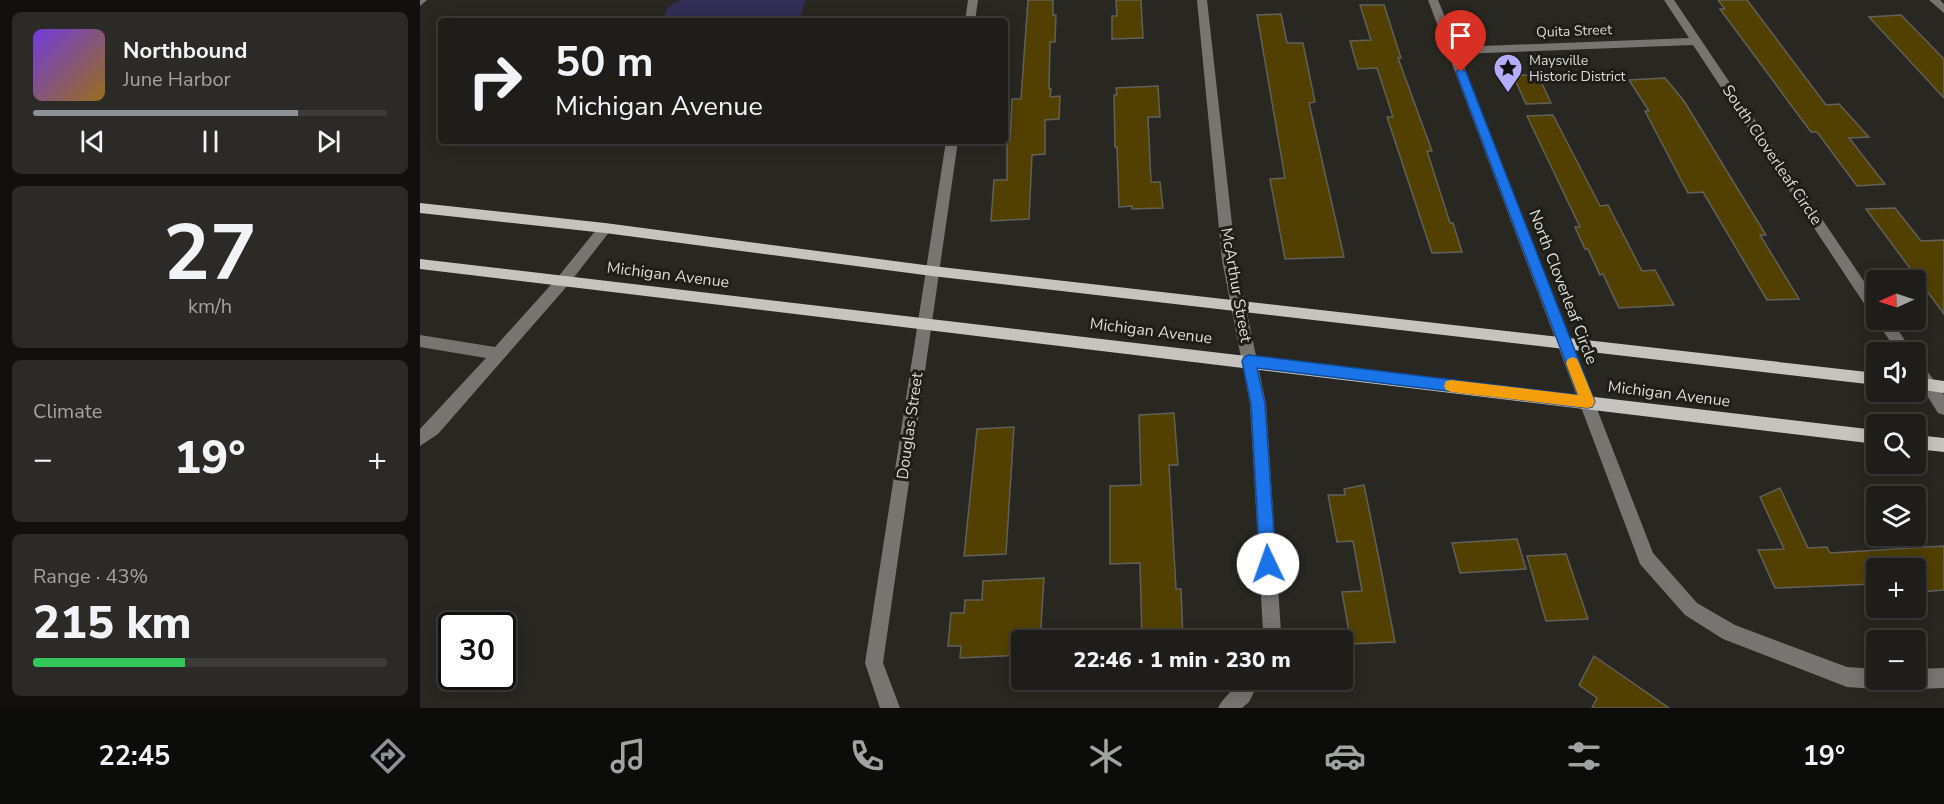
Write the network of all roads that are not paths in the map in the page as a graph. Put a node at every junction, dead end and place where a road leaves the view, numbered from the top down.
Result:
1 (973, 0) edge
2 (1202, 0) edge
3 (1433, 0) edge
4 (1669, 0) edge
5 (1935, 0) edge
6 (1944, 10) edge
7 (970, 18) edge
8 (1697, 41) junction
9 (1453, 51) junction
10 (952, 144) edge
11 (420, 208) edge
12 (605, 228) junction
13 (420, 264) edge
14 (932, 271) junction
15 (563, 281) junction
16 (1866, 295) edge
17 (1238, 307) junction
18 (924, 323) junction
19 (420, 341) edge
20 (1564, 342) junction
21 (499, 354) junction
22 (1249, 361) junction
23 (1866, 378) edge
24 (1929, 385) edge
25 (1587, 402) junction
26 (1944, 408) edge
27 (1866, 436) edge
28 (420, 440) edge
29 (1926, 443) edge
30 (1944, 445) edge
31 (1272, 630) edge
32 (1866, 678) edge
33 (1944, 678) edge
34 (1926, 679) edge
35 (1245, 690) edge
36 (890, 708) edge
37 (1228, 708) edge

1 - 7 street
2 - 17 street, McArthur Street
3 - 9 street, North Cloverleaf Circle
4 - 8 street, South Cloverleaf Circle
5 - 6 street
8 - 9 street, Quita Street
8 - 16 street, South Cloverleaf Circle
9 - 20 street, North Cloverleaf Circle
10 - 14 street, Douglas Street
11 - 12 main road, Michigan Avenue
12 - 14 main road, Michigan Avenue
12 - 15 street
13 - 15 main road, Michigan Avenue
14 - 17 main road, Michigan Avenue
14 - 18 street, Douglas Street
15 - 18 main road, Michigan Avenue
15 - 21 street
17 - 20 main road, Michigan Avenue
17 - 22 street, McArthur Street
18 - 22 main road, Michigan Avenue
18 - 36 street, Douglas Street
19 - 21 street
20 - 23 main road, Michigan Avenue
20 - 25 street, North Cloverleaf Circle
21 - 28 street
22 - 25 main road, Michigan Avenue
22 - 31 street, McArthur Street
24 - 26 street
25 - 27 main road, Michigan Avenue
25 - 32 street, North Cloverleaf Circle
29 - 30 main road
33 - 34 street
35 - 37 street

